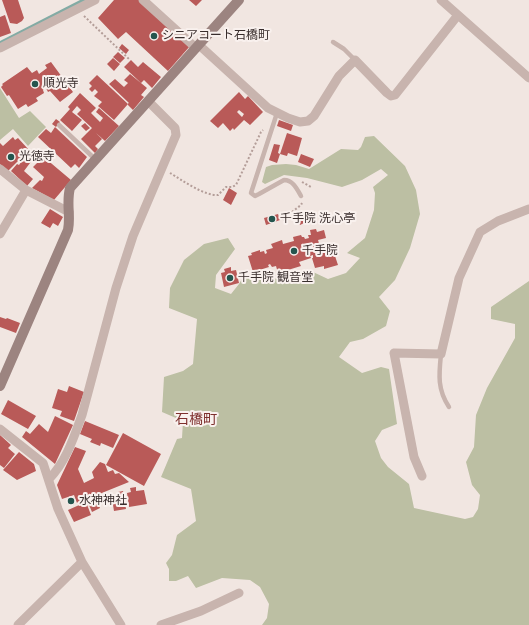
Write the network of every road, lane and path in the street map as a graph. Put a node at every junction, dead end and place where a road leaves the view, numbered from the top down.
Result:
1 (95, 0) edge
2 (143, 0) edge
3 (239, 0) edge
4 (441, 0) edge
5 (78, 9) junction
6 (458, 15) junction
7 (333, 42) dead end
8 (197, 46) junction
9 (0, 48) edge
10 (130, 60) dead end
11 (355, 60) junction
12 (529, 78) edge
13 (148, 101) junction
14 (277, 113) junction
15 (272, 125) junction
16 (59, 126) dead end
17 (96, 160) junction
18 (0, 168) edge
19 (162, 168) junction
20 (26, 190) junction
21 (301, 196) joint
22 (529, 209) edge
23 (69, 212) junction
24 (283, 220) dead end
25 (0, 234) edge
26 (441, 354) junction
27 (0, 386) edge
28 (449, 406) dead end
29 (0, 429) edge
30 (422, 476) dead end
31 (49, 479) junction
32 (82, 562) junction
33 (239, 594) dead end
34 (18, 625) edge
35 (120, 625) edge
36 (161, 625) edge

1 - 5 street
2 - 8 street
3 - 8 street
4 - 6 street
5 - 9 street
5 - 10 path
6 - 11 street
6 - 12 street
7 - 11 lane
8 - 13 street
8 - 14 street
11 - 14 street
13 - 17 street
13 - 19 street
14 - 15 lane
15 - 19 path
15 - 21 lane
16 - 17 lane
17 - 23 street
18 - 20 street
19 - 31 street
20 - 23 street
20 - 25 street
21 - 24 path
22 - 26 street
23 - 27 street
26 - 28 lane
26 - 30 street
29 - 31 street
31 - 32 street
32 - 34 street
32 - 35 street
33 - 36 street

